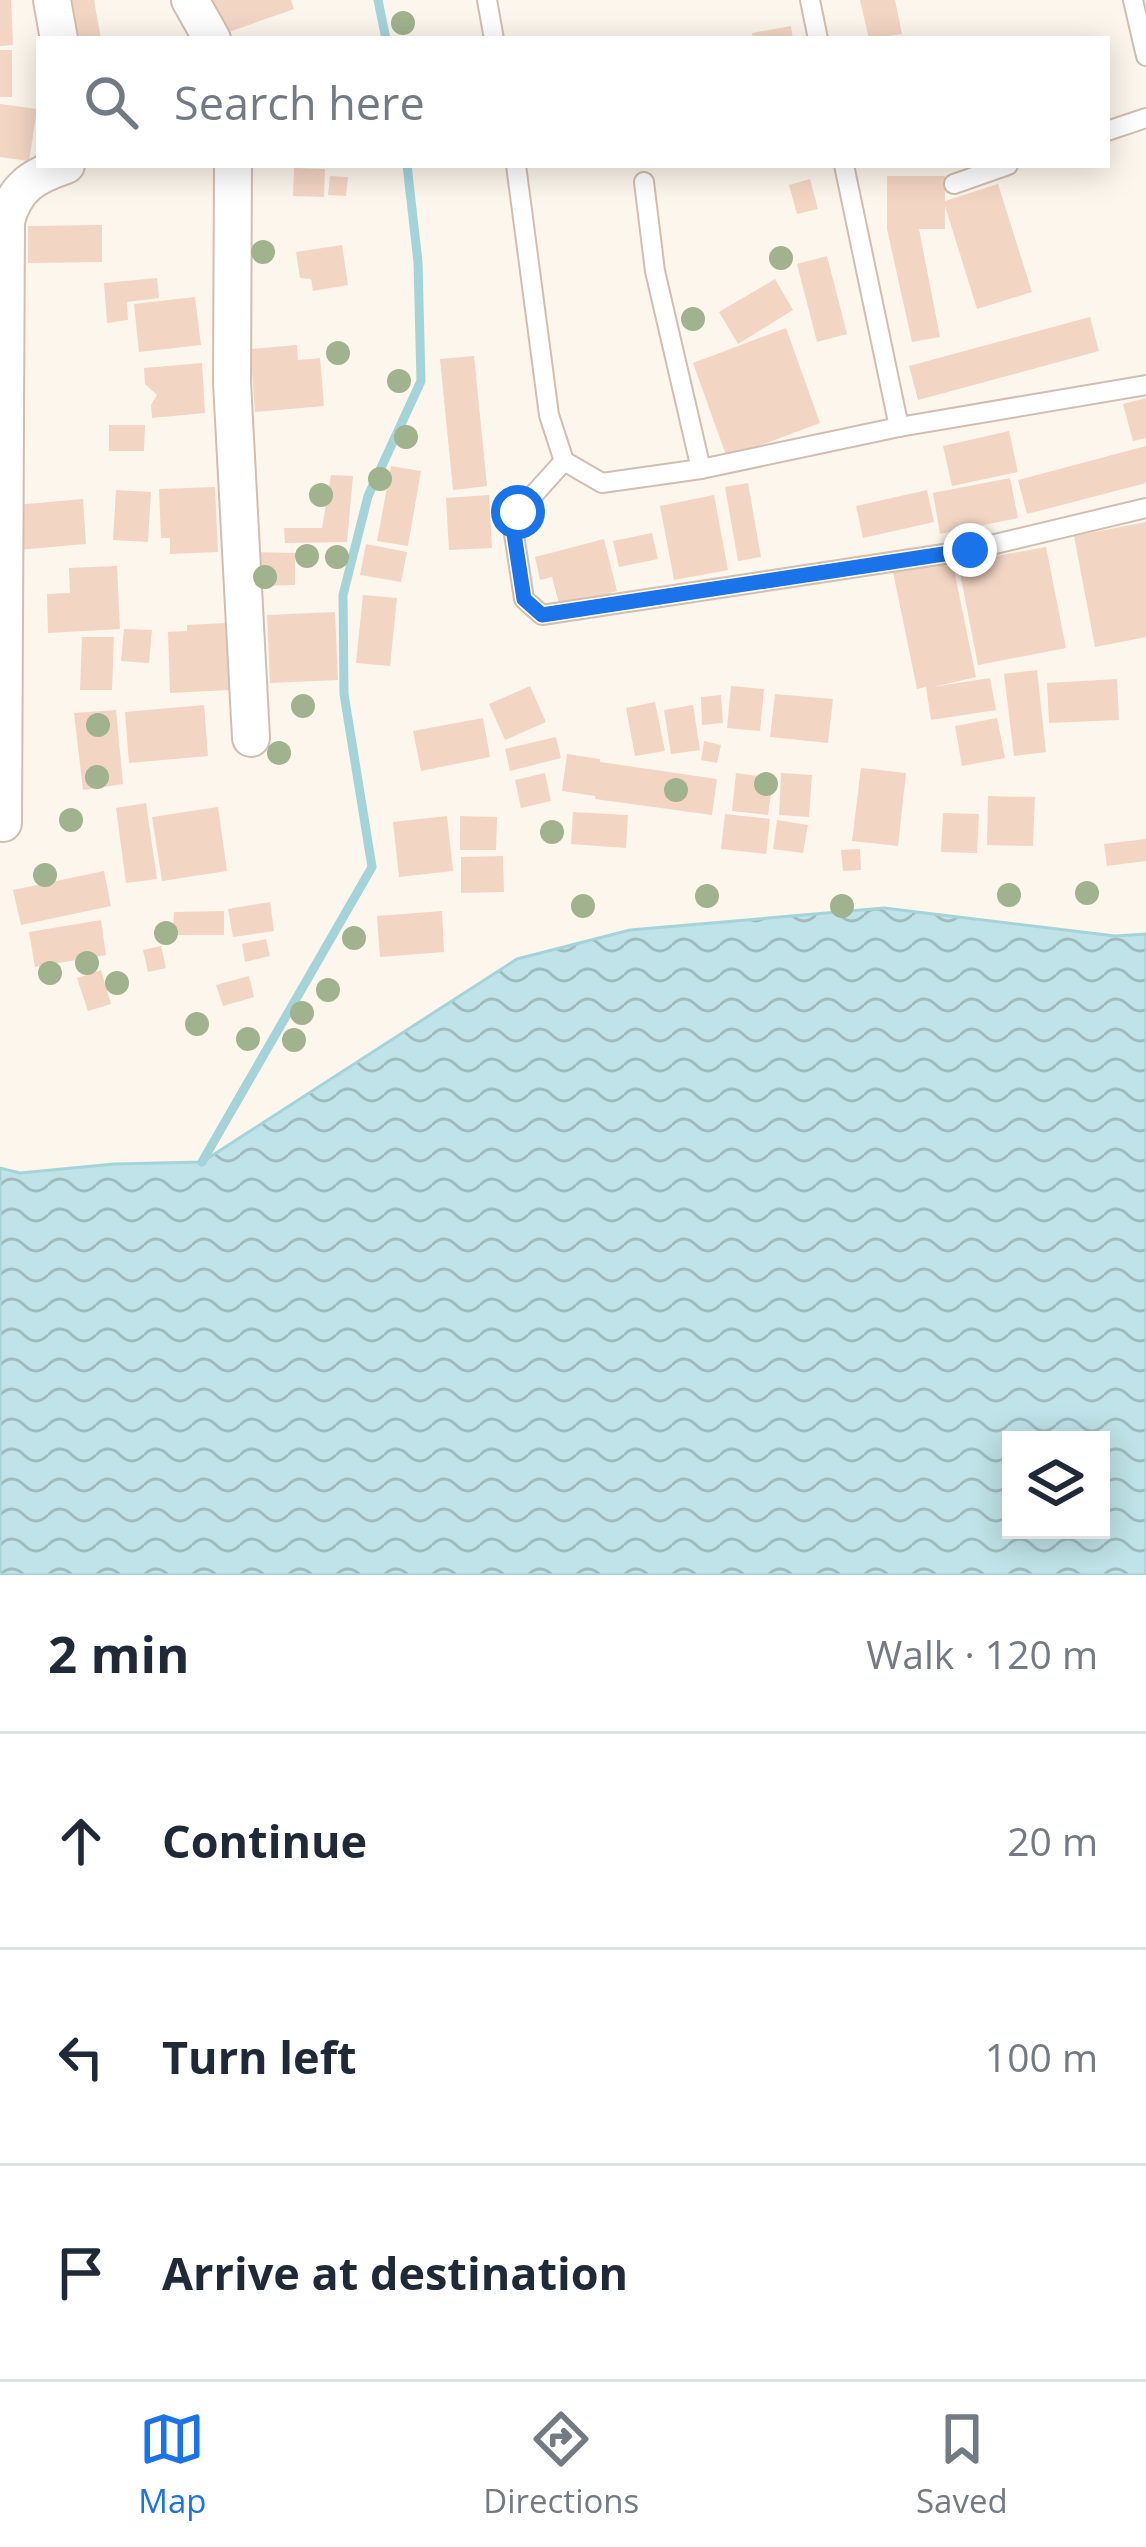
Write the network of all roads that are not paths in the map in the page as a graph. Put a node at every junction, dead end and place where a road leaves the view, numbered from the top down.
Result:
1 (52, 0) edge
2 (190, 0) edge
3 (487, 0) edge
4 (810, 0) edge
5 (1133, 0) edge
6 (58, 36) edge
7 (210, 36) edge
8 (493, 36) edge
9 (817, 36) edge
10 (1146, 56) edge
11 (1146, 118) edge
12 (1110, 130) edge
13 (57, 168) edge
14 (233, 168) edge
15 (516, 168) edge
16 (845, 168) edge
17 (999, 168) edge
18 (644, 182) dead end
19 (954, 184) dead end
20 (7, 194) edge
21 (1146, 386) edge
22 (899, 427) junction
23 (564, 461) junction
24 (701, 469) junction
25 (1146, 508) edge
26 (251, 738) dead end
27 (3, 824) dead end

1 - 6 street
2 - 7 street
3 - 8 lane
4 - 9 lane
5 - 10 lane
11 - 12 lane
13 - 20 street
14 - 26 street
15 - 23 lane
16 - 22 lane
17 - 19 lane
18 - 24 lane
20 - 27 street
21 - 22 lane
22 - 24 lane
23 - 24 lane
23 - 25 lane

